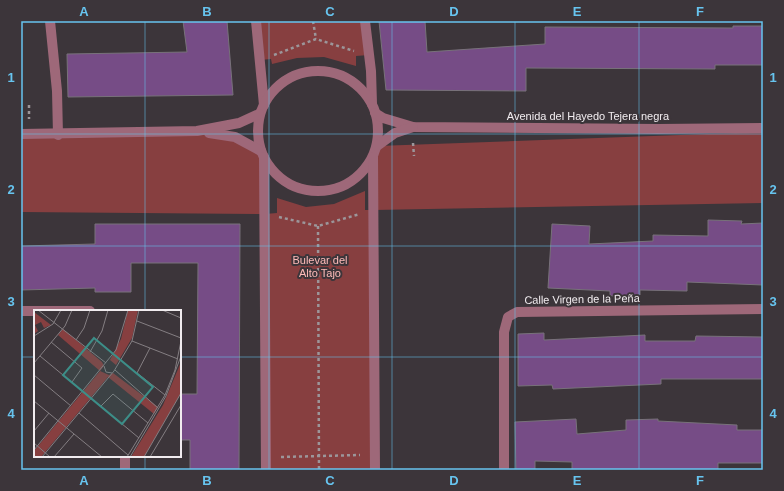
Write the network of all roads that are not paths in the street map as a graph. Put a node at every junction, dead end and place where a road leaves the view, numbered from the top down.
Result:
1 (50, 21) edge
2 (256, 21) edge
3 (365, 21) edge
4 (264, 105) junction
5 (374, 109) junction
6 (259, 114) junction
7 (413, 127) junction
8 (763, 128) edge
9 (197, 131) junction
10 (21, 134) edge
11 (58, 135) junction
12 (375, 151) junction
13 (262, 154) junction
14 (763, 308) edge
15 (21, 311) edge
16 (34, 311) edge
17 (125, 457) edge
18 (125, 470) edge
19 (266, 470) edge
20 (375, 470) edge
21 (504, 470) edge

1 - 11 street
2 - 4 street
3 - 5 street
4 - 5 street
4 - 6 street
5 - 7 street, Avenida del Hayedo Tejera negra
5 - 12 street
6 - 9 street
6 - 13 street
7 - 8 street, Avenida del Hayedo Tejera negra
7 - 12 street, Avenida del Hayedo Tejera negra
9 - 11 street
9 - 13 street
10 - 11 street
12 - 13 street
12 - 20 street
13 - 19 street
14 - 21 street, Calle Virgen de la Peña
15 - 16 street
17 - 18 street

